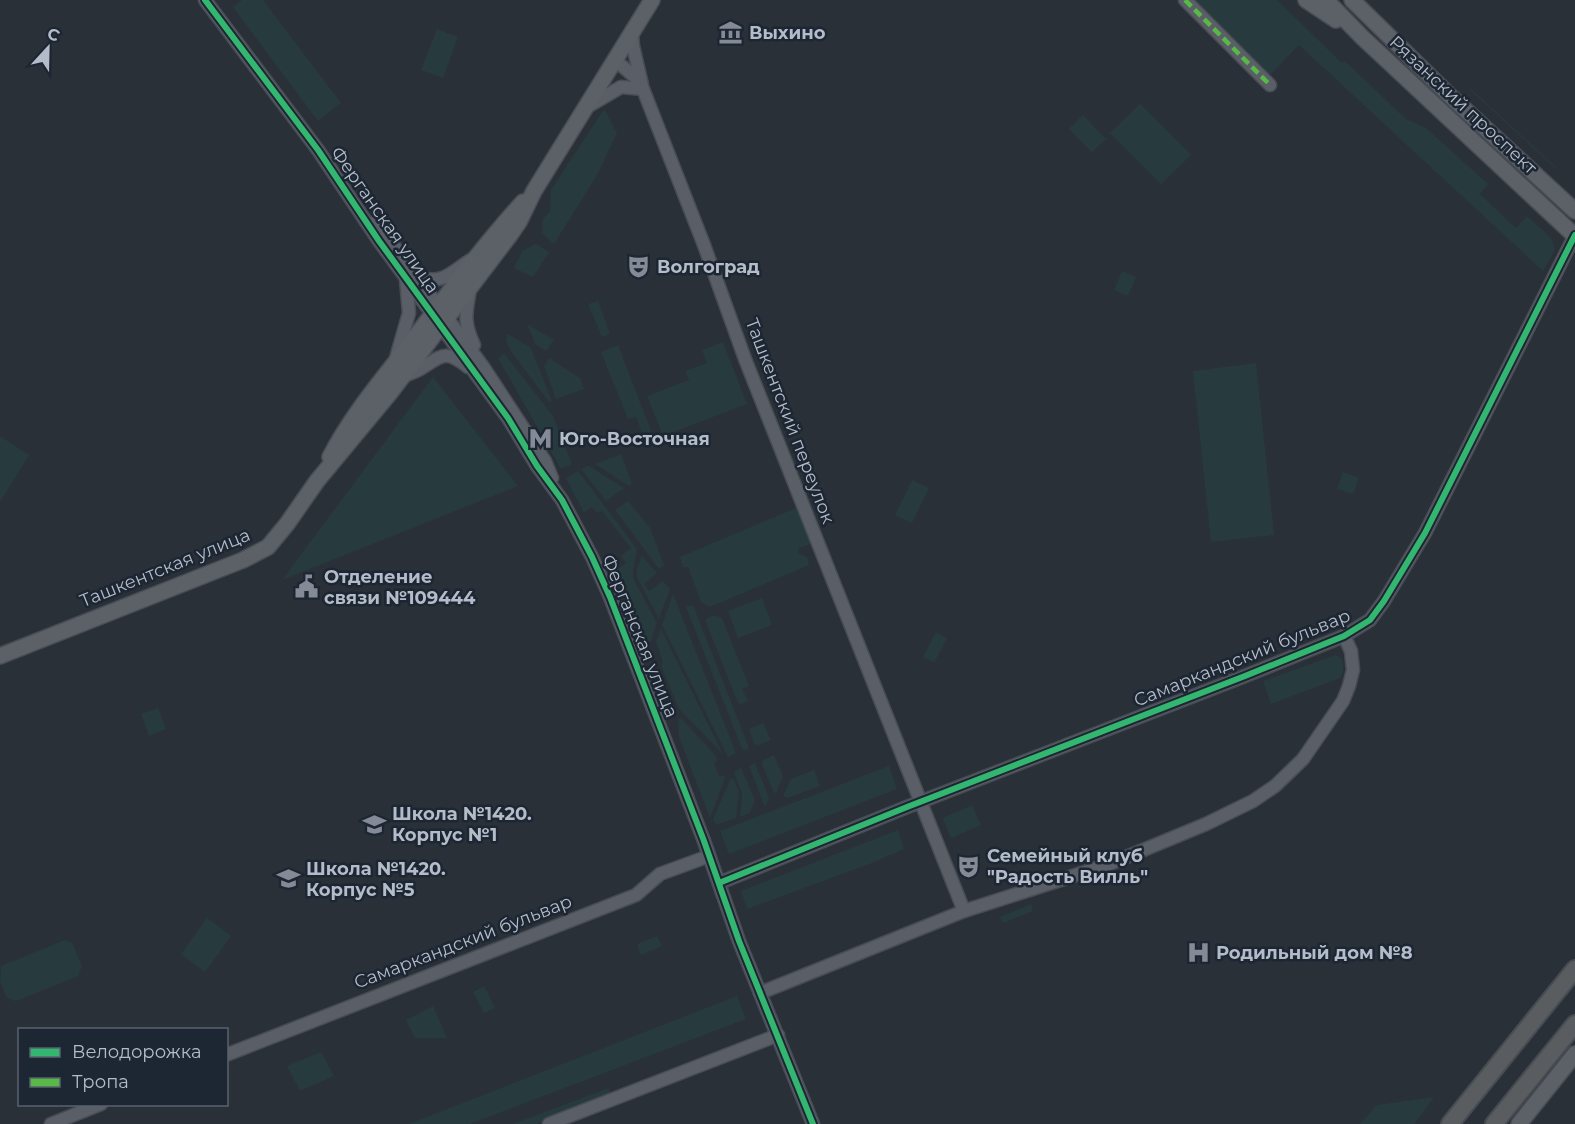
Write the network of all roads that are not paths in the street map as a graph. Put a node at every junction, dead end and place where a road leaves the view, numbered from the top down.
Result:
1 (205, 0) edge
2 (652, 0) edge
3 (1185, 0) edge
4 (1306, 0) edge
5 (1326, 0) edge
6 (1352, 0) edge
7 (1362, 0) edge
8 (1382, 31) junction
9 (632, 33) junction
10 (1362, 37) junction
11 (615, 60) junction
12 (1270, 85) dead end
13 (643, 89) junction
14 (586, 107) junction
15 (534, 191) junction
16 (1575, 211) edge
17 (1575, 236) edge
18 (481, 252) junction
19 (412, 277) junction
20 (471, 287) junction
21 (440, 316) junction
22 (398, 371) junction
23 (480, 371) junction
24 (1344, 636) junction
25 (0, 656) edge
26 (921, 802) junction
27 (709, 856) junction
28 (718, 883) junction
29 (964, 911) junction
30 (1575, 969) edge
31 (760, 993) junction
32 (1575, 1024) edge
33 (778, 1035) junction
34 (228, 1054) edge
35 (1575, 1054) edge
36 (96, 1106) edge
37 (51, 1124) edge
38 (549, 1124) edge
39 (813, 1124) edge
40 (1450, 1124) edge
41 (1494, 1124) edge
42 (1519, 1124) edge

1 - 19 street, Ферганская улица
2 - 9 main road, Ташкентская улица
3 - 12 street
4 - 10 main road
5 - 10 main road, Рязанский проспект
6 - 8 main road, Рязанский проспект
7 - 8 street
8 - 16 main road, Рязанский проспект
9 - 11 main road, Ташкентская улица
9 - 13 street
10 - 17 main road, Рязанский проспект
11 - 13 street, Ташкентский переулок
11 - 14 main road, Ташкентская улица
13 - 14 street
13 - 26 street, Ташкентский переулок
14 - 15 main road, Ташкентская улица
15 - 18 main road, Ташкентская улица
15 - 20 main road, Ташкентская улица
17 - 24 street, Самаркандский бульвар
18 - 19 street
18 - 21 main road, Ташкентская улица
19 - 21 street, Ферганская улица
19 - 22 street
20 - 21 main road, Ташкентская улица
20 - 23 street
21 - 22 main road, Ташкентская улица
21 - 23 street, Ферганская улица
22 - 23 street
22 - 25 main road, Ташкентская улица
23 - 27 street, Ферганская улица
24 - 26 street, Самаркандский бульвар
24 - 29 street
26 - 28 street, Самаркандский бульвар
26 - 29 street, Ташкентский переулок
27 - 28 street, Ферганская улица
27 - 34 street, Самаркандский бульвар
28 - 31 street, Ферганская улица
29 - 31 street
30 - 40 highway
31 - 33 street, Ферганская улица
32 - 41 highway
33 - 38 street
33 - 39 street, Ферганская улица
35 - 42 main road
36 - 37 street

